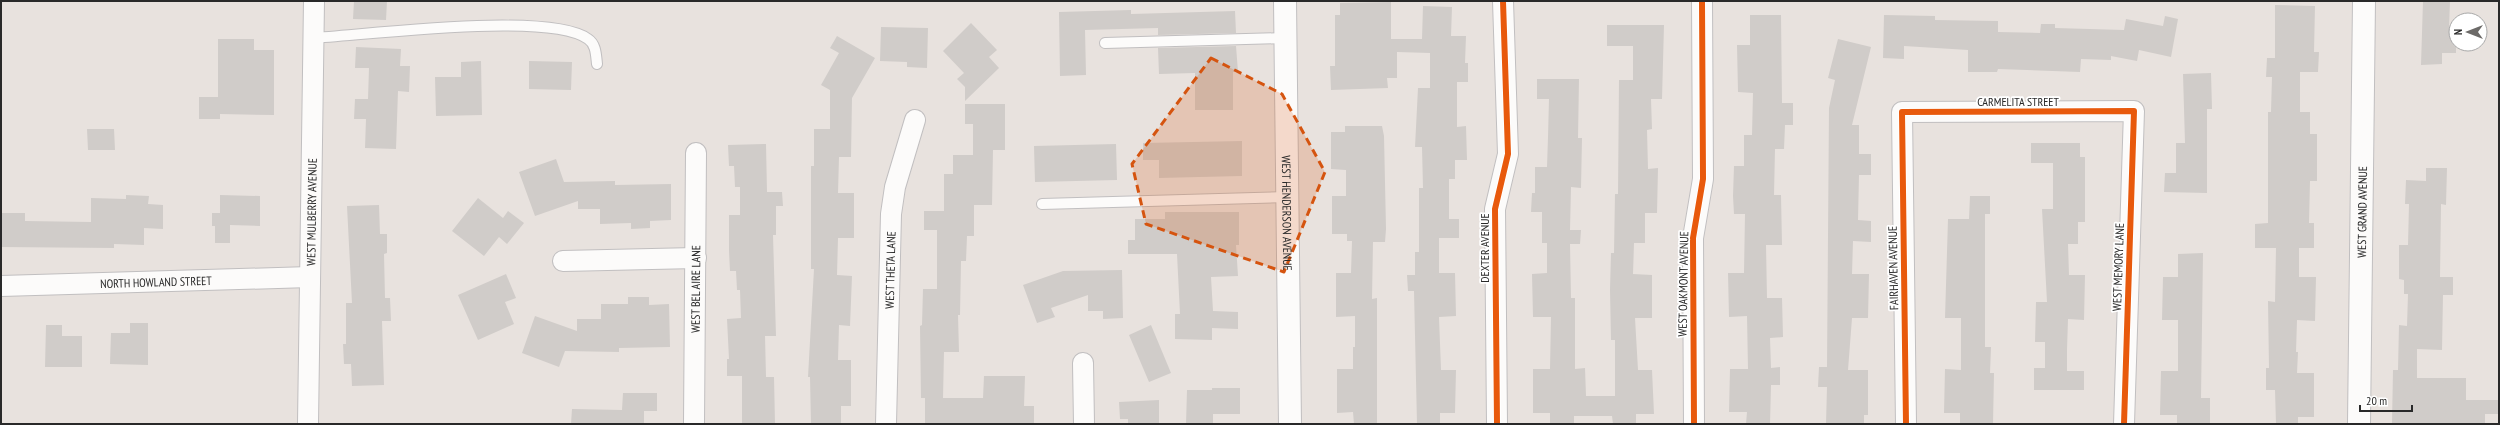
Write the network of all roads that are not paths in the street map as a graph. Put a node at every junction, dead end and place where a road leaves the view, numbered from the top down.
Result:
1 (314, 1) edge
2 (1285, 1) edge
3 (1503, 1) edge
4 (1702, 1) edge
5 (2364, 1) edge
6 (313, 38) junction
7 (1285, 38) junction
8 (1105, 43) dead end
9 (597, 64) dead end
10 (2134, 111) joint
11 (1902, 112) joint
12 (915, 120) dead end
13 (696, 153) dead end
14 (1287, 197) junction
15 (1042, 204) dead end
16 (696, 258) junction
17 (563, 261) dead end
18 (310, 278) junction
19 (1, 286) edge
20 (1083, 363) dead end
21 (308, 424) edge
22 (694, 424) edge
23 (886, 424) edge
24 (1084, 424) edge
25 (1290, 424) edge
26 (1497, 424) edge
27 (1694, 424) edge
28 (1906, 424) edge
29 (2124, 424) edge
30 (2360, 424) edge

1 - 6 street, WEST MULBERRY AVENUE
2 - 7 main road, WEST HENDERSON AVENUE
3 - 26 street, DEXTER AVENUE
4 - 27 street, WEST OAKMONT AVENUE
5 - 30 main road, WEST GRAND AVENUE
6 - 9 lane
6 - 18 street, WEST MULBERRY AVENUE
7 - 8 lane
7 - 14 main road, WEST HENDERSON AVENUE
10 - 11 street, CARMELITA STREET
10 - 29 street, WEST MEMORY LANE
11 - 28 street, FAIRHAVEN AVENUE
12 - 23 street, WEST THETA LANE
13 - 16 street, WEST BEL AIRE LANE
14 - 15 lane
14 - 25 main road, WEST HENDERSON AVENUE
16 - 17 street
16 - 22 street, WEST BEL AIRE LANE
18 - 19 street, NORTH HOWLAND STREET
18 - 21 street, WEST MULBERRY AVENUE
20 - 24 street

